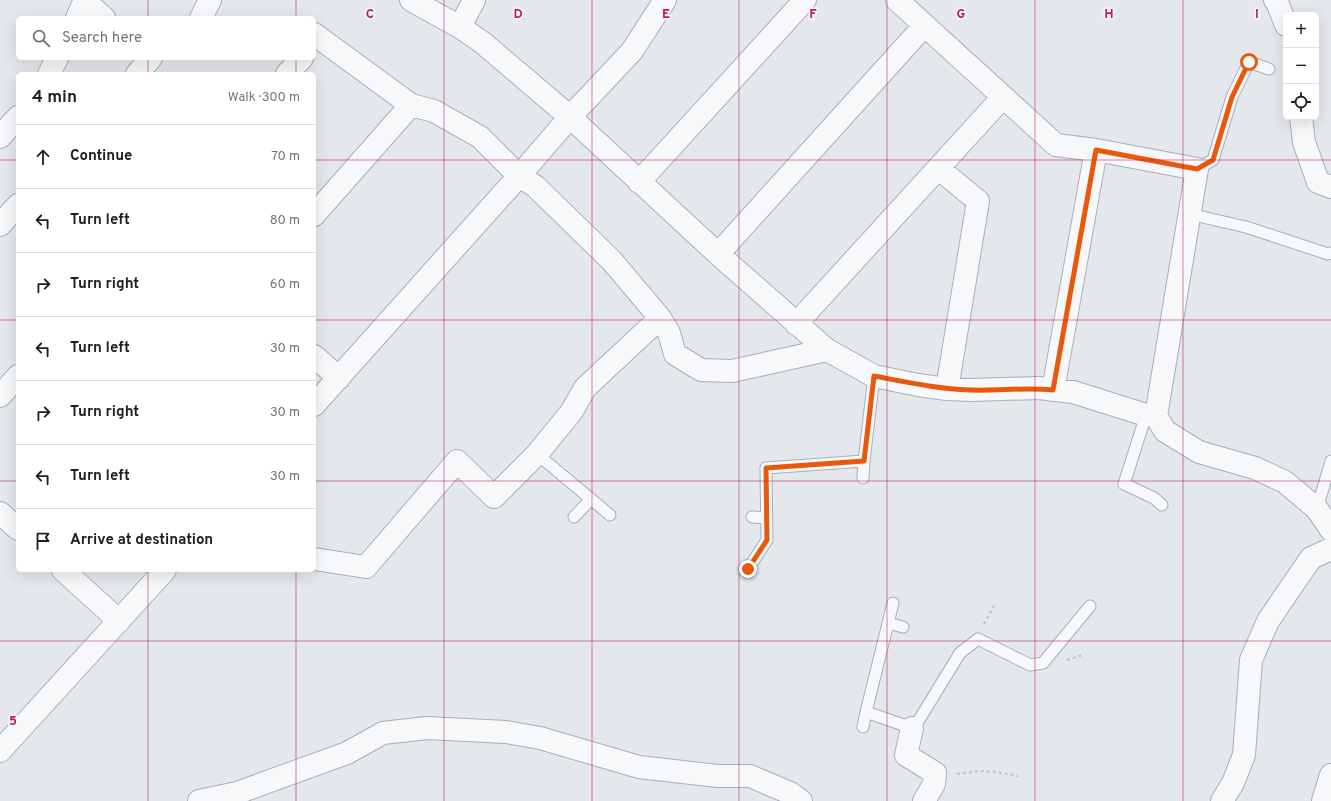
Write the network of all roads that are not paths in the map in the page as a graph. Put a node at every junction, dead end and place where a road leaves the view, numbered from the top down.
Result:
1 (210, 0) edge
2 (411, 0) edge
3 (474, 0) edge
4 (665, 0) edge
5 (805, 0) edge
6 (897, 0) edge
7 (1275, 0) edge
8 (82, 6) edge
9 (100, 16) edge
10 (202, 16) edge
11 (1283, 17) edge
12 (924, 26) junction
13 (460, 27) junction
14 (316, 39) edge
15 (56, 60) edge
16 (300, 60) edge
17 (1269, 69) dead end
18 (50, 72) edge
19 (289, 72) edge
20 (1003, 97) junction
21 (411, 105) junction
22 (570, 117) junction
23 (16, 119) edge
24 (1301, 120) edge
25 (0, 137) edge
26 (1096, 150) junction
27 (938, 168) junction
28 (1197, 169) junction
29 (519, 176) junction
30 (639, 182) junction
31 (1331, 187) edge
32 (16, 207) edge
33 (316, 212) edge
34 (1189, 214) junction
35 (0, 225) edge
36 (1331, 253) edge
37 (718, 254) junction
38 (660, 318) junction
39 (796, 324) junction
40 (827, 350) junction
41 (316, 358) edge
42 (874, 376) junction
43 (16, 378) edge
44 (339, 378) junction
45 (947, 389) junction
46 (1053, 390) junction
47 (0, 396) edge
48 (316, 403) edge
49 (1151, 415) junction
50 (537, 454) junction
51 (864, 461) junction
52 (1331, 461) edge
53 (863, 478) dead end
54 (591, 499) junction
55 (1162, 505) dead end
56 (1317, 509) junction
57 (0, 513) edge
58 (610, 515) dead end
59 (574, 517) dead end
60 (752, 517) dead end
61 (766, 518) junction
62 (16, 527) edge
63 (1331, 530) edge
64 (1331, 549) edge
65 (316, 559) edge
66 (748, 569) dead end
67 (65, 572) edge
68 (163, 572) edge
69 (893, 603) dead end
70 (1090, 606) dead end
71 (119, 621) junction
72 (888, 623) junction
73 (903, 627) dead end
74 (866, 712) junction
75 (862, 727) dead end
76 (912, 728) junction
77 (0, 751) edge
78 (1331, 775) edge
79 (199, 801) edge
80 (801, 801) edge
81 (924, 801) edge
82 (1222, 801) edge
83 (1323, 801) edge

1 - 10 street
2 - 13 street
3 - 13 street
4 - 22 street
5 - 30 street
6 - 12 street
7 - 11 street
8 - 9 street
12 - 20 street
12 - 37 street
13 - 22 street
14 - 21 street
15 - 18 street
16 - 19 street
17 - 28 lane
20 - 26 street
20 - 27 street
21 - 29 street
21 - 33 street
22 - 29 street
22 - 30 street
23 - 25 street
24 - 31 street
26 - 28 street
26 - 46 street
27 - 39 street
27 - 45 street
28 - 34 street
29 - 38 street
29 - 44 street
30 - 37 street
32 - 35 street
34 - 36 lane
34 - 49 street
37 - 39 street
38 - 40 street
38 - 50 street
39 - 40 street
40 - 42 street
41 - 44 street
42 - 45 street
42 - 51 lane
43 - 47 street
44 - 48 street
45 - 46 street
46 - 49 street
49 - 55 lane
49 - 56 street
50 - 54 lane
50 - 65 street
51 - 53 lane
51 - 61 lane
52 - 56 lane
54 - 58 lane
54 - 59 lane
56 - 63 street
57 - 62 street
60 - 61 lane
61 - 66 lane
64 - 82 street
67 - 71 street
68 - 71 street
69 - 72 lane
70 - 76 lane
71 - 77 street
72 - 73 lane
72 - 74 lane
74 - 75 lane
74 - 76 lane
76 - 81 street
78 - 83 street
79 - 80 street

